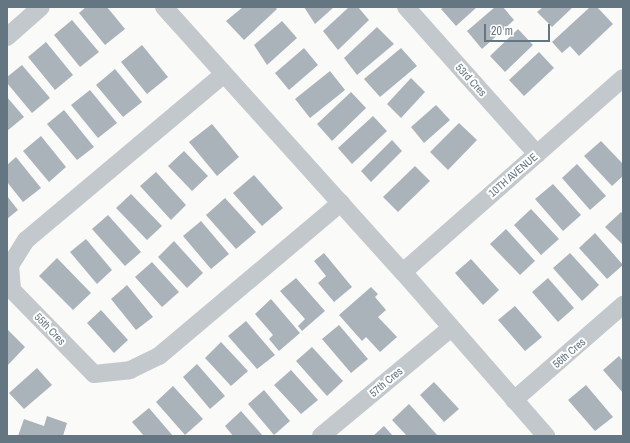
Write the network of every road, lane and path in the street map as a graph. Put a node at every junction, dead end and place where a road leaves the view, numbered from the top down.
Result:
1 (41, 7) edge
2 (164, 7) edge
3 (406, 7) edge
4 (7, 37) edge
5 (224, 74) junction
6 (623, 78) edge
7 (537, 154) junction
8 (341, 203) junction
9 (403, 272) junction
10 (623, 306) edge
11 (451, 328) junction
12 (514, 400) junction
13 (321, 436) edge
14 (546, 436) edge

1 - 4 street
2 - 5 street
3 - 7 street, 53rd Cres
5 - 8 street
5 - 8 street, 55th Cres
6 - 7 street, 10TH AVENUE
7 - 9 street, 10TH AVENUE
8 - 9 street
9 - 11 street
10 - 12 street, 56th Cres
11 - 12 street
11 - 13 street, 57th Cres
12 - 14 street

